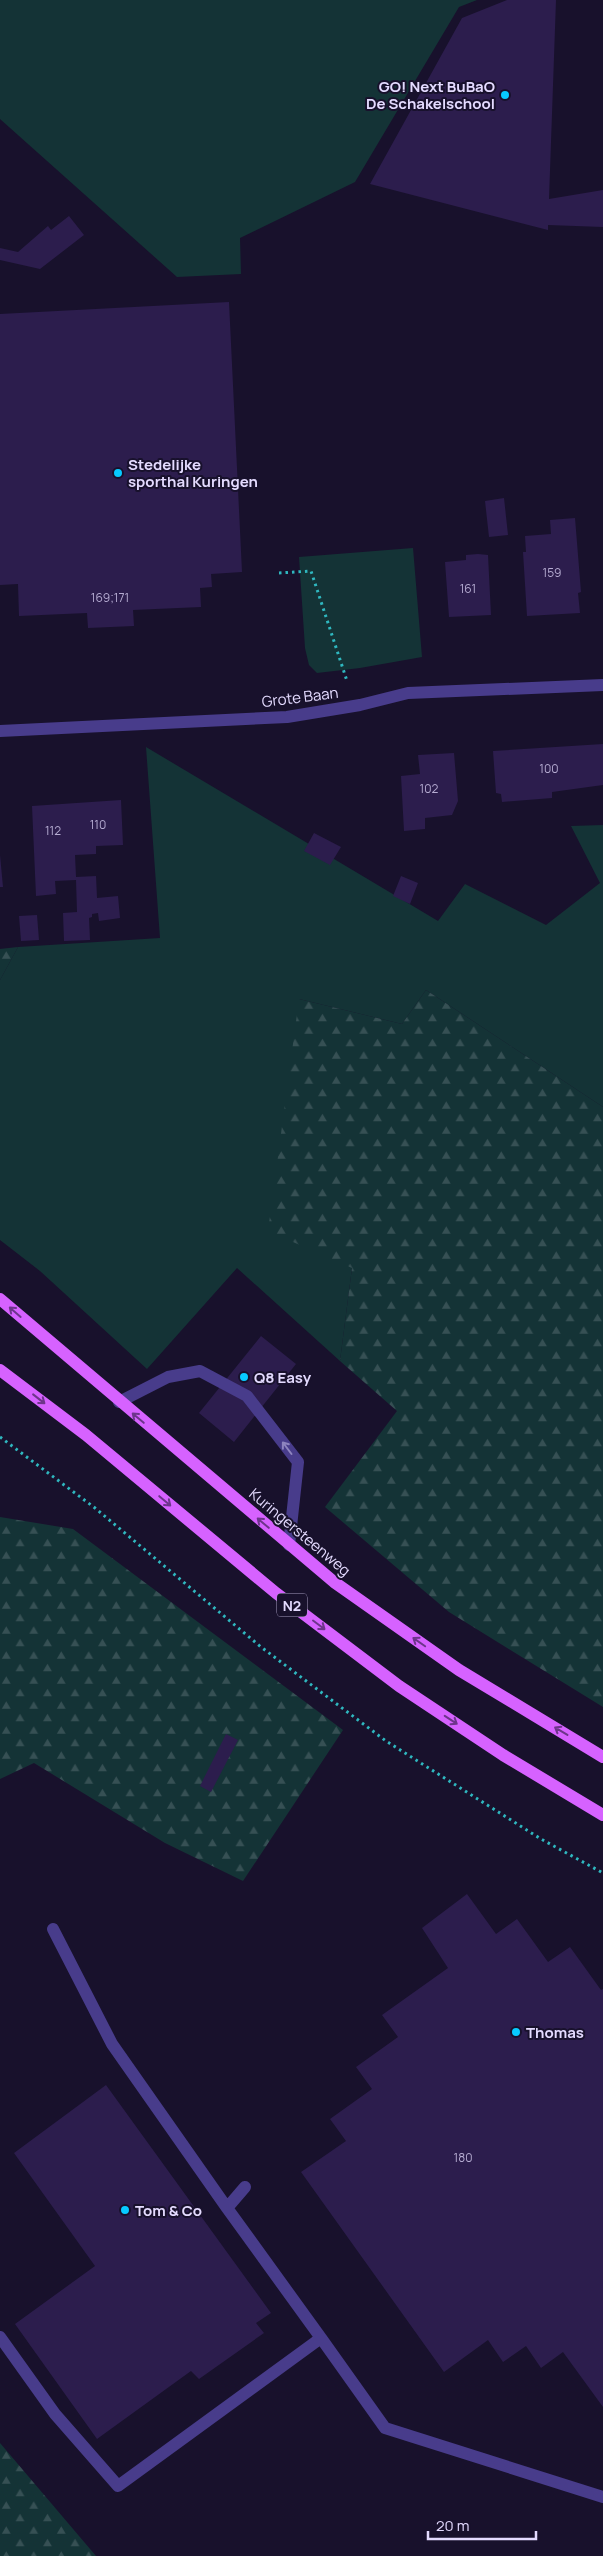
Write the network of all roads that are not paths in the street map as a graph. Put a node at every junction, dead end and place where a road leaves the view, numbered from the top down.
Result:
1 (603, 684) edge
2 (0, 731) edge
3 (0, 1299) edge
4 (0, 1370) edge
5 (119, 1402) junction
6 (290, 1545) junction
7 (603, 1756) edge
8 (603, 1815) edge
9 (53, 1929) dead end
10 (245, 2187) dead end
11 (227, 2208) junction
12 (0, 2337) edge
13 (321, 2338) junction
14 (603, 2496) edge

1 - 2 street, Grote Baan
5 -> 3 main road, Kuringersteenweg
4 -> 8 main road, N2
6 -> 5 main road, Kuringersteenweg
6 -> 5 street
7 -> 6 main road, Kuringersteenweg
9 - 11 street
10 - 11 street
11 - 13 street
12 - 13 street
13 - 14 street

